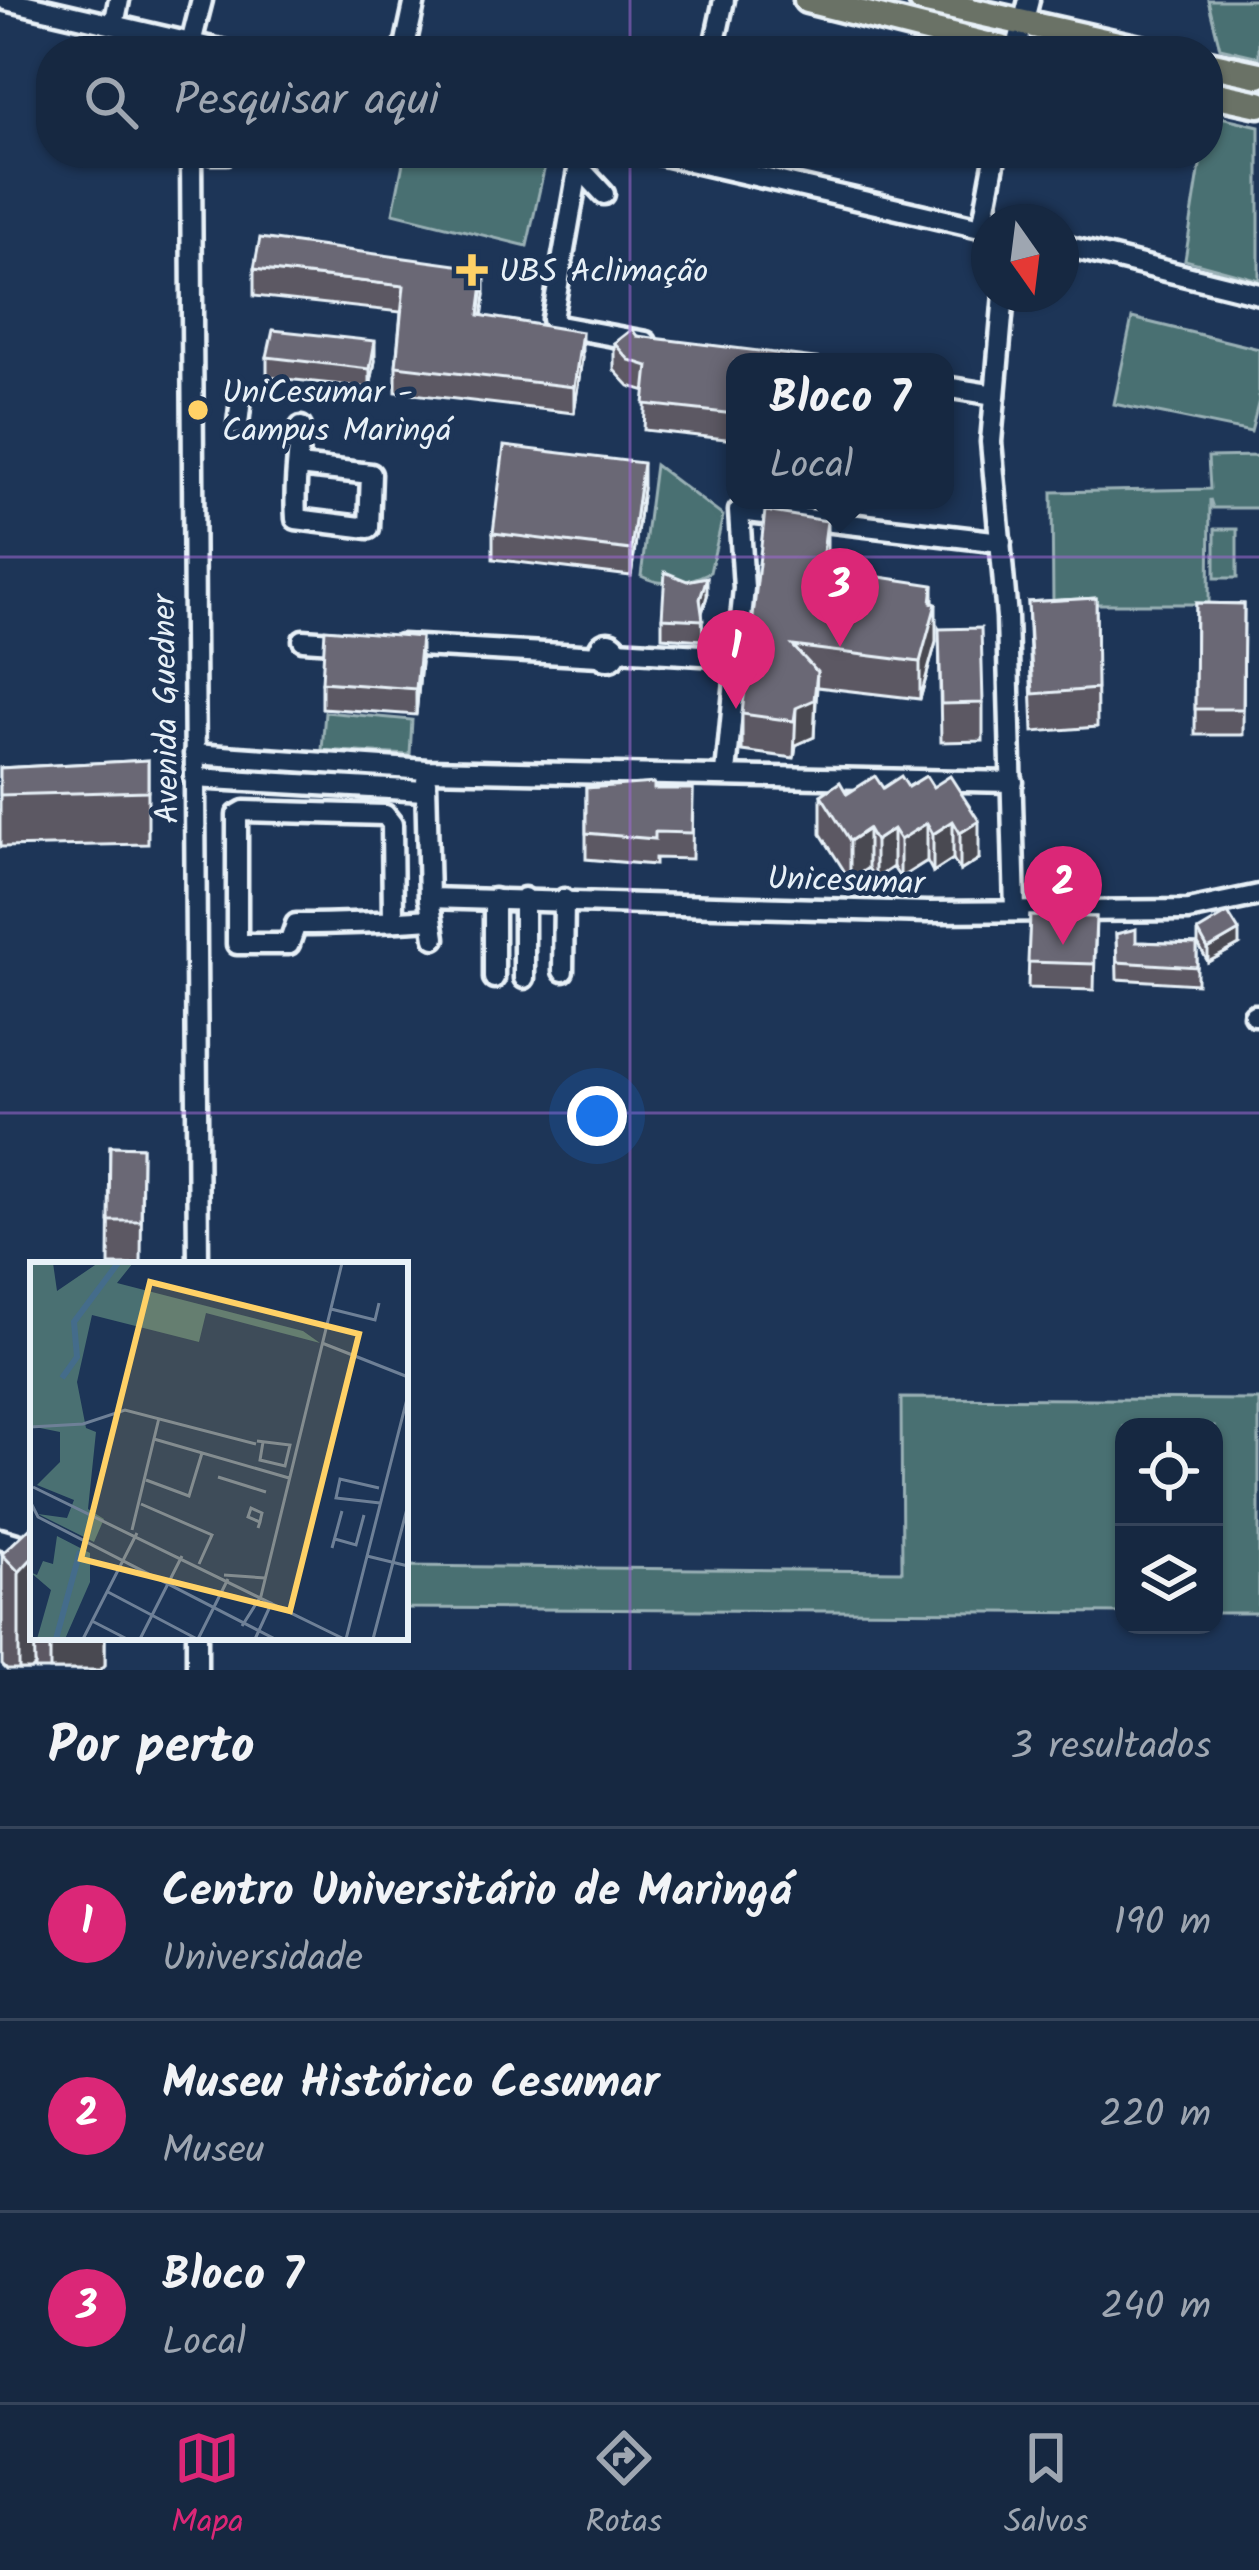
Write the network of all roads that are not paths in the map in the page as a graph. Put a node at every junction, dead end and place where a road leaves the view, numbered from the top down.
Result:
1 (5, 0) edge
2 (119, 0) edge
3 (202, 0) edge
4 (415, 0) edge
5 (724, 0) edge
6 (807, 0) edge
7 (922, 0) edge
8 (1027, 12) edge
9 (114, 25) junction
10 (152, 36) edge
11 (192, 36) edge
12 (407, 36) edge
13 (716, 36) edge
14 (952, 36) edge
15 (1102, 36) edge
16 (1223, 67) edge
17 (1259, 75) edge
18 (1223, 96) edge
19 (1259, 104) edge
20 (191, 168) edge
21 (579, 168) edge
22 (586, 168) edge
23 (736, 168) edge
24 (994, 168) edge
25 (604, 194) dead end
26 (989, 204) edge
27 (971, 225) edge
28 (1079, 249) edge
29 (1259, 293) edge
30 (1002, 312) edge
31 (670, 346) edge
32 (954, 388) edge
33 (995, 395) junction
34 (241, 399) dead end
35 (238, 424) dead end
36 (302, 427) dead end
37 (298, 466) junction
38 (1001, 542) junction
39 (304, 640) dead end
40 (363, 644) edge
41 (384, 644) edge
42 (735, 657) junction
43 (194, 754) junction
44 (285, 760) junction
45 (727, 773) junction
46 (194, 778) junction
47 (426, 781) junction
48 (284, 782) junction
49 (1013, 782) junction
50 (1259, 895) edge
51 (429, 898) junction
52 (524, 898) junction
53 (494, 899) junction
54 (563, 899) junction
55 (1016, 910) junction
56 (393, 921) junction
57 (563, 971) dead end
58 (494, 978) dead end
59 (524, 978) dead end
60 (198, 1262) edge
61 (0, 1539) edge
62 (30, 1548) edge
63 (10, 1566) edge
64 (30, 1569) edge

1 - 9 street
2 - 9 street
3 - 11 street
4 - 12 street
5 - 13 street
6 - 14 main road
7 - 8 main road
8 - 15 main road
9 - 10 street
16 - 17 main road
18 - 19 main road
20 - 43 street, Avenida Guedner
21 - 31 street
22 - 25 street
23 - 27 street
24 - 26 street
28 - 29 street
30 - 33 street
32 - 33 street
33 - 38 street
34 - 35 street
36 - 37 street
37 - 37 street
38 - 42 street
38 - 49 street
39 - 40 street
41 - 42 street
42 - 45 street
43 - 44 street
43 - 46 street, Avenida Guedner
44 - 47 street
44 - 48 street
45 - 47 street
45 - 49 street
46 - 48 street
46 - 60 street, Avenida Guedner
47 - 48 street
47 - 51 street
49 - 55 street
50 - 55 street, Unicesumar
51 - 53 street, Unicesumar
51 - 56 street
52 - 53 street, Unicesumar
52 - 54 street, Unicesumar
52 - 59 street
53 - 58 street
54 - 55 street, Unicesumar
54 - 57 street
56 - 56 street
61 - 62 street
63 - 64 street

